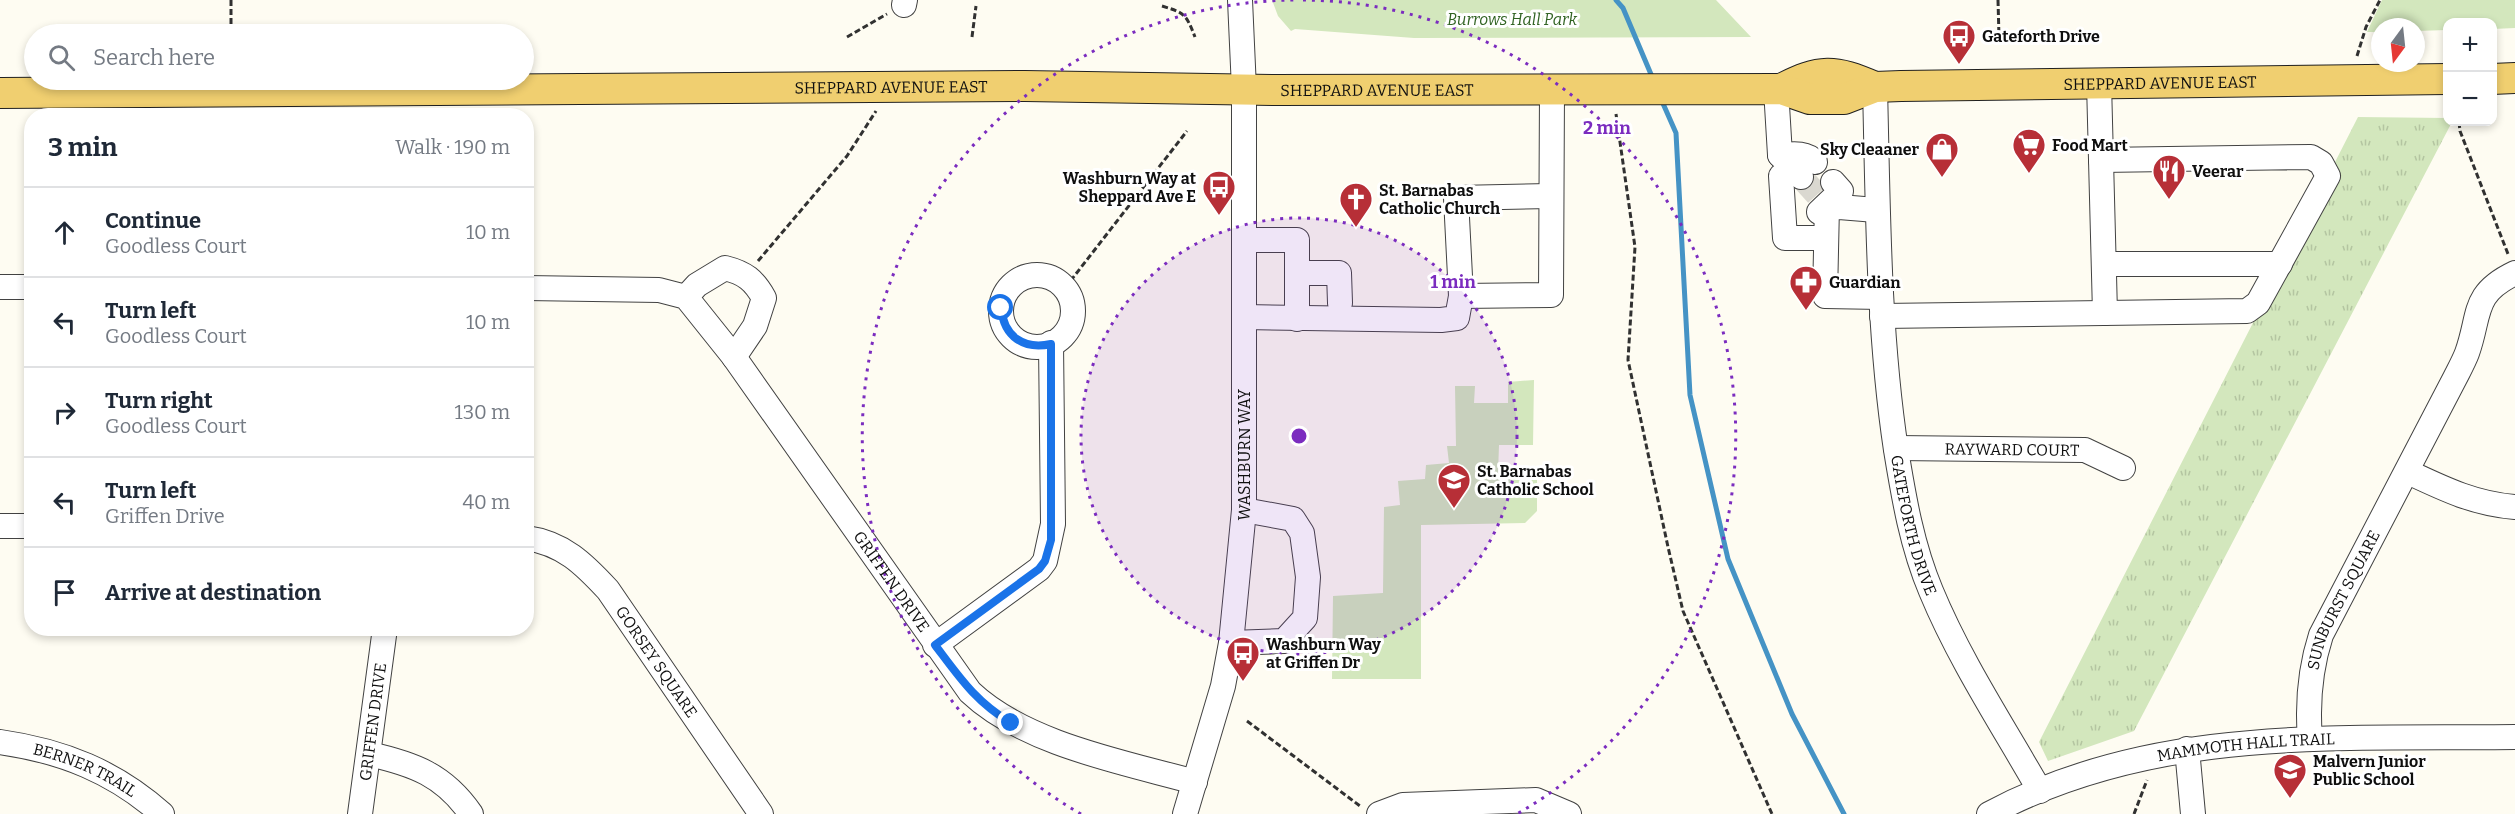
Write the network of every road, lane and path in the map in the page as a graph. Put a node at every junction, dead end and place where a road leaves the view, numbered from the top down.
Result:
1 (231, 0) edge
2 (1240, 0) edge
3 (1998, 0) edge
4 (2380, 0) edge
5 (904, 3) edge
6 (976, 6) dead end
7 (1162, 6) dead end
8 (231, 24) edge
9 (847, 37) dead end
10 (972, 37) dead end
11 (1195, 37) dead end
12 (1999, 37) dead end
13 (2515, 78) edge
14 (2497, 79) edge
15 (2443, 80) edge
16 (2350, 81) junction
17 (2099, 83) junction
18 (892, 87) junction
19 (1875, 87) junction
20 (534, 89) edge
21 (1244, 89) junction
22 (1778, 89) junction
23 (446, 90) edge
24 (1552, 91) junction
25 (1614, 91) junction
26 (0, 93) edge
27 (2459, 126) edge
28 (1187, 131) dead end
29 (2101, 160) junction
30 (1550, 196) junction
31 (1876, 210) junction
32 (1826, 238) junction
33 (1244, 240) junction
34 (2103, 264) junction
35 (2280, 264) junction
36 (743, 273) junction
37 (1297, 273) junction
38 (2515, 273) edge
39 (0, 287) edge
40 (24, 287) edge
41 (534, 288) edge
42 (1065, 288) junction
43 (1461, 296) junction
44 (686, 297) junction
45 (1340, 303) dead end
46 (1882, 307) junction
47 (2105, 313) junction
48 (1244, 317) junction
49 (1297, 319) junction
50 (1051, 344) junction
51 (734, 357) junction
52 (1896, 448) junction
53 (2123, 468) dead end
54 (2408, 472) junction
55 (2515, 507) edge
56 (1244, 510) junction
57 (0, 526) edge
58 (24, 526) edge
59 (534, 540) edge
60 (384, 636) edge
61 (1231, 643) junction
62 (935, 645) junction
63 (1247, 721) dead end
64 (2515, 737) edge
65 (2310, 739) junction
66 (0, 742) edge
67 (2187, 748) junction
68 (369, 754) junction
69 (2147, 757) junction
70 (1195, 782) junction
71 (2040, 791) junction
72 (1371, 811) edge
73 (162, 814) edge
74 (360, 814) edge
75 (471, 814) edge
76 (761, 814) edge
77 (1185, 814) edge
78 (1569, 814) edge
79 (1772, 814) edge
80 (1989, 814) edge
81 (2134, 814) edge
82 (2193, 814) edge

1 - 8 path
2 - 21 street, WASHBURN WAY
3 - 12 path
4 - 16 path
5 - 9 path
6 - 10 path
7 - 11 path
13 - 14 main road
15 - 16 main road, SHEPPARD AVENUE EAST
16 - 17 main road, SHEPPARD AVENUE EAST
17 - 19 main road, SHEPPARD AVENUE EAST
17 - 29 street
18 - 20 main road, SHEPPARD AVENUE EAST
18 - 21 main road, SHEPPARD AVENUE EAST
18 - 36 path
19 - 22 main road, SHEPPARD AVENUE EAST
19 - 31 street, GATEFORTH DRIVE
21 - 24 main road, SHEPPARD AVENUE EAST
21 - 33 street, WASHBURN WAY
22 - 25 main road, SHEPPARD AVENUE EAST
22 - 32 street
23 - 26 main road, SHEPPARD AVENUE EAST
24 - 25 main road, SHEPPARD AVENUE EAST
24 - 30 street
25 - 79 path
27 - 38 path
28 - 42 path
29 - 34 street
29 - 35 street
30 - 43 street
30 - 43 street
31 - 32 street
31 - 46 street, GATEFORTH DRIVE
32 - 46 street
33 - 37 street
33 - 48 street, WASHBURN WAY
34 - 35 street
34 - 47 street
35 - 47 street
36 - 44 street
36 - 51 street
37 - 45 street
37 - 49 street
38 - 54 street, SUNBURST SQUARE
39 - 40 street
41 - 44 street
42 - 50 street
42 - 50 street
43 - 49 street
44 - 51 street, GRIFFEN DRIVE
46 - 47 street
46 - 52 street, GATEFORTH DRIVE
48 - 49 street
48 - 56 street, WASHBURN WAY
50 - 62 street
51 - 62 street, GRIFFEN DRIVE
52 - 53 street, RAYWARD COURT
52 - 71 street, GATEFORTH DRIVE
54 - 55 street
54 - 65 street, SUNBURST SQUARE
56 - 61 street, WASHBURN WAY
56 - 61 street
57 - 58 street
59 - 76 street, GORSEY SQUARE
60 - 68 street, GRIFFEN DRIVE
61 - 70 street, WASHBURN WAY
62 - 70 street, GRIFFEN DRIVE
63 - 72 path
64 - 65 street, MAMMOTH HALL TRAIL
65 - 67 street, MAMMOTH HALL TRAIL
66 - 73 street, BERNER TRAIL
67 - 69 street, MAMMOTH HALL TRAIL
67 - 82 street
68 - 74 street, GRIFFEN DRIVE
68 - 75 street
69 - 71 street, MAMMOTH HALL TRAIL
69 - 81 path
70 - 77 street, WASHBURN WAY
71 - 80 street, MAMMOTH HALL TRAIL
72 - 78 street

